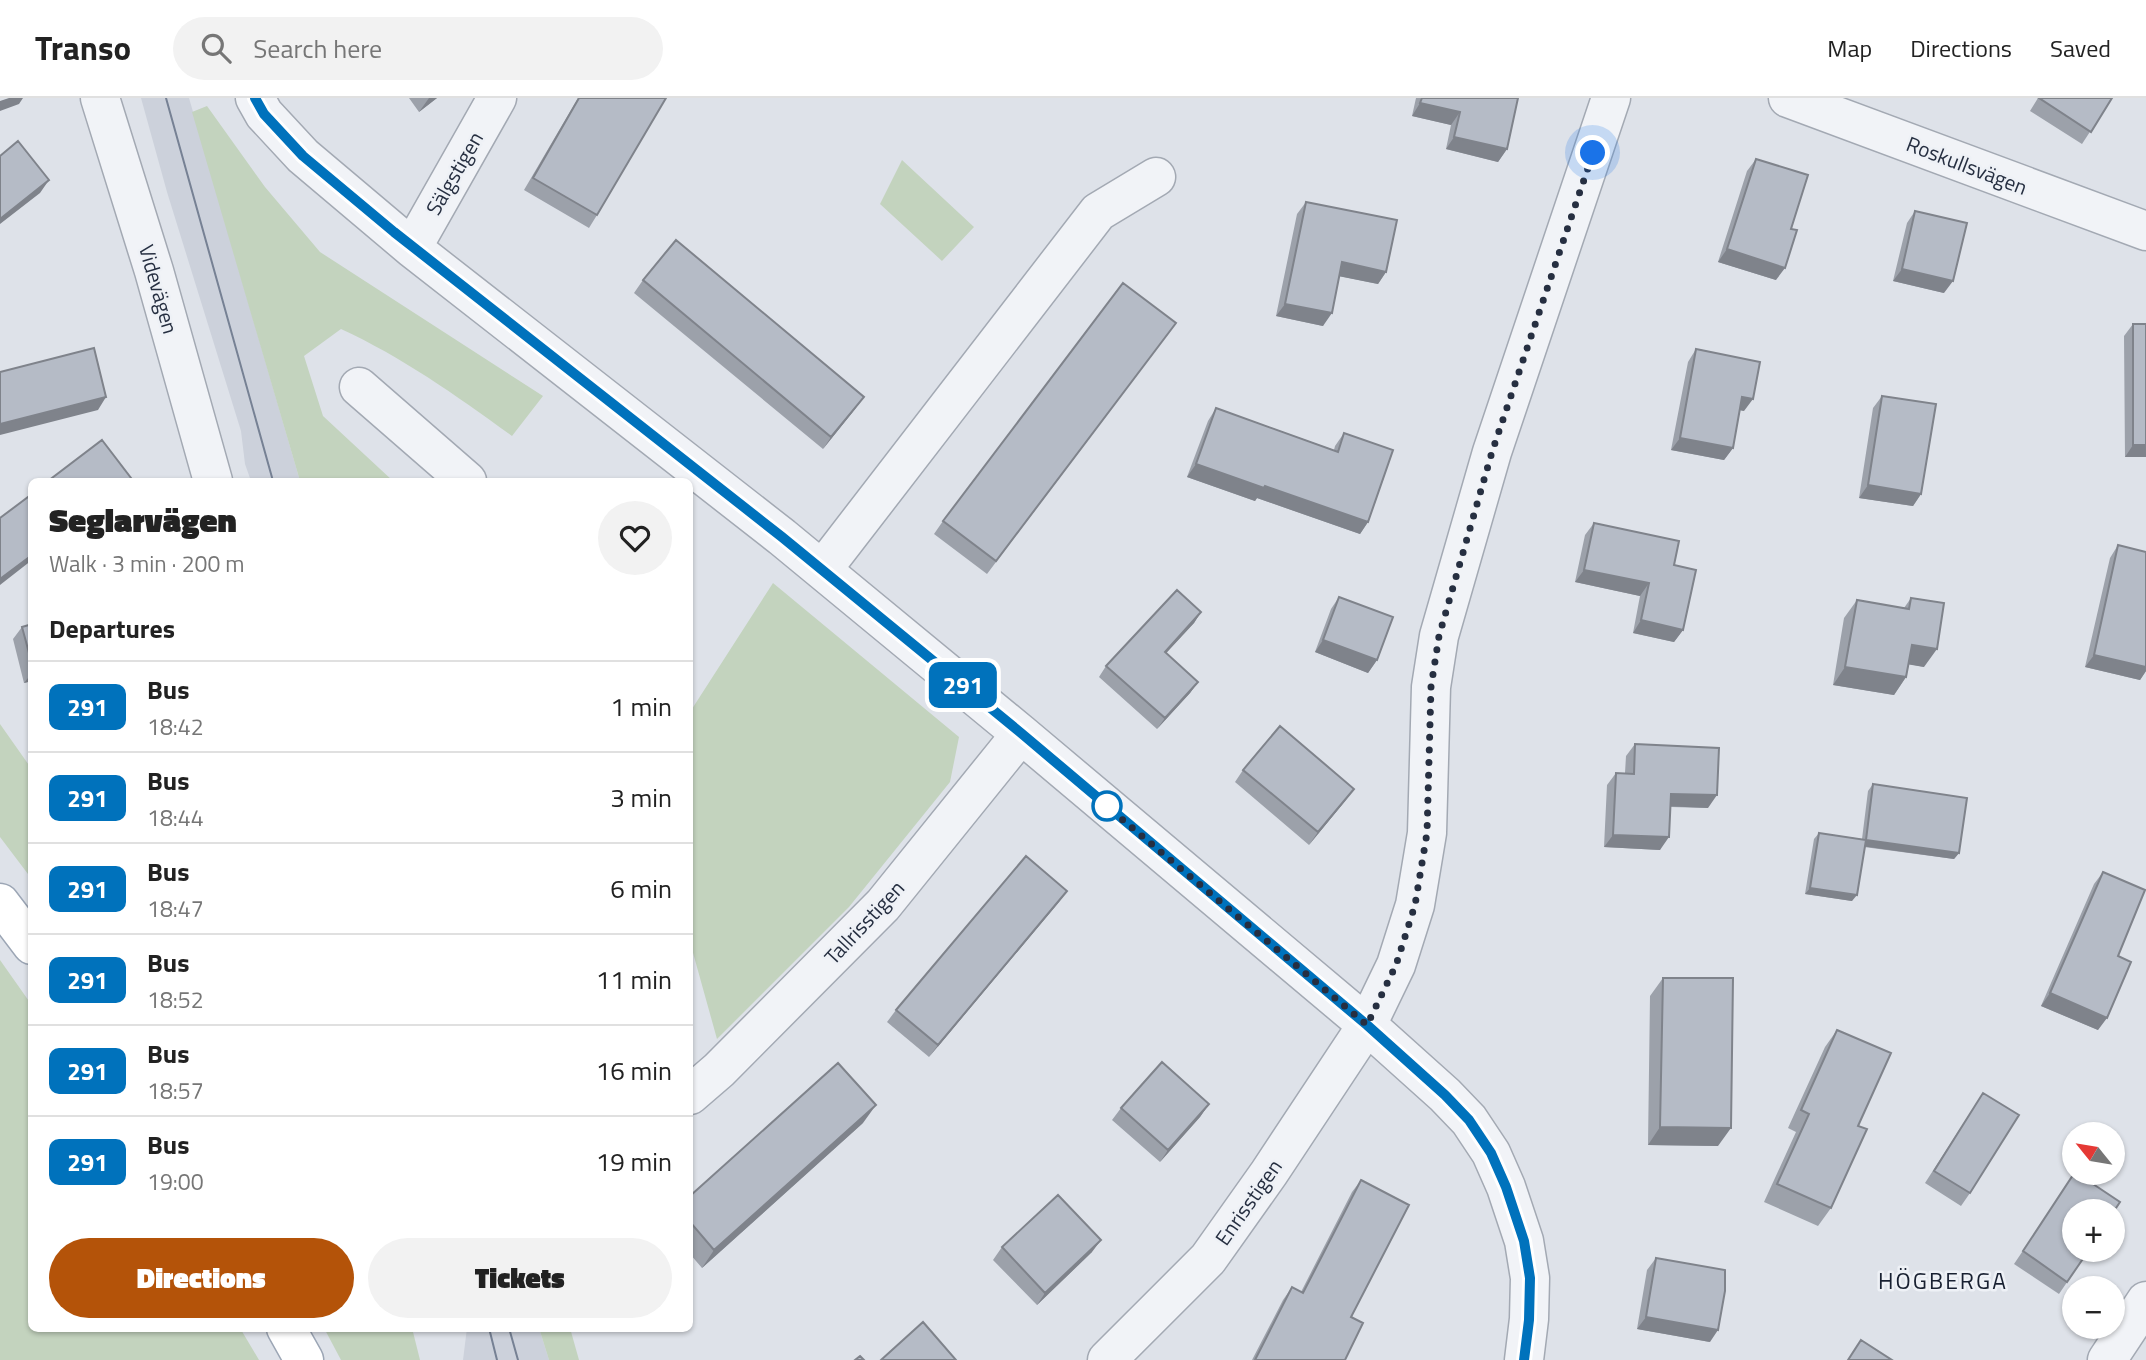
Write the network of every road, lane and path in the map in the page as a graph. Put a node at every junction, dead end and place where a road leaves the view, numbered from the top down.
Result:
1 (100, 98) edge
2 (255, 98) edge
3 (497, 98) edge
4 (1611, 98) edge
5 (1788, 98) edge
6 (1156, 177) dead end
7 (2146, 231) edge
8 (412, 248) junction
9 (359, 387) dead end
10 (212, 478) edge
11 (464, 478) edge
12 (822, 570) junction
13 (1021, 733) junction
14 (0, 903) edge
15 (28, 940) edge
16 (1367, 1025) junction
17 (693, 1092) edge
18 (2146, 1301) edge
19 (288, 1332) edge
20 (304, 1360) edge
21 (1107, 1360) edge
22 (1524, 1360) edge
23 (2108, 1360) edge

1 - 10 street, Videvägen
2 - 8 street
3 - 8 street, Sälgstigen
4 - 16 street, Enrisstigen
5 - 7 street, Roskullsvägen
6 - 12 street
8 - 12 street
9 - 11 street
12 - 13 street
13 - 16 street
13 - 17 street, Tallrisstigen
14 - 15 main road
16 - 21 street, Enrisstigen
16 - 22 street
18 - 23 street
19 - 20 main road

